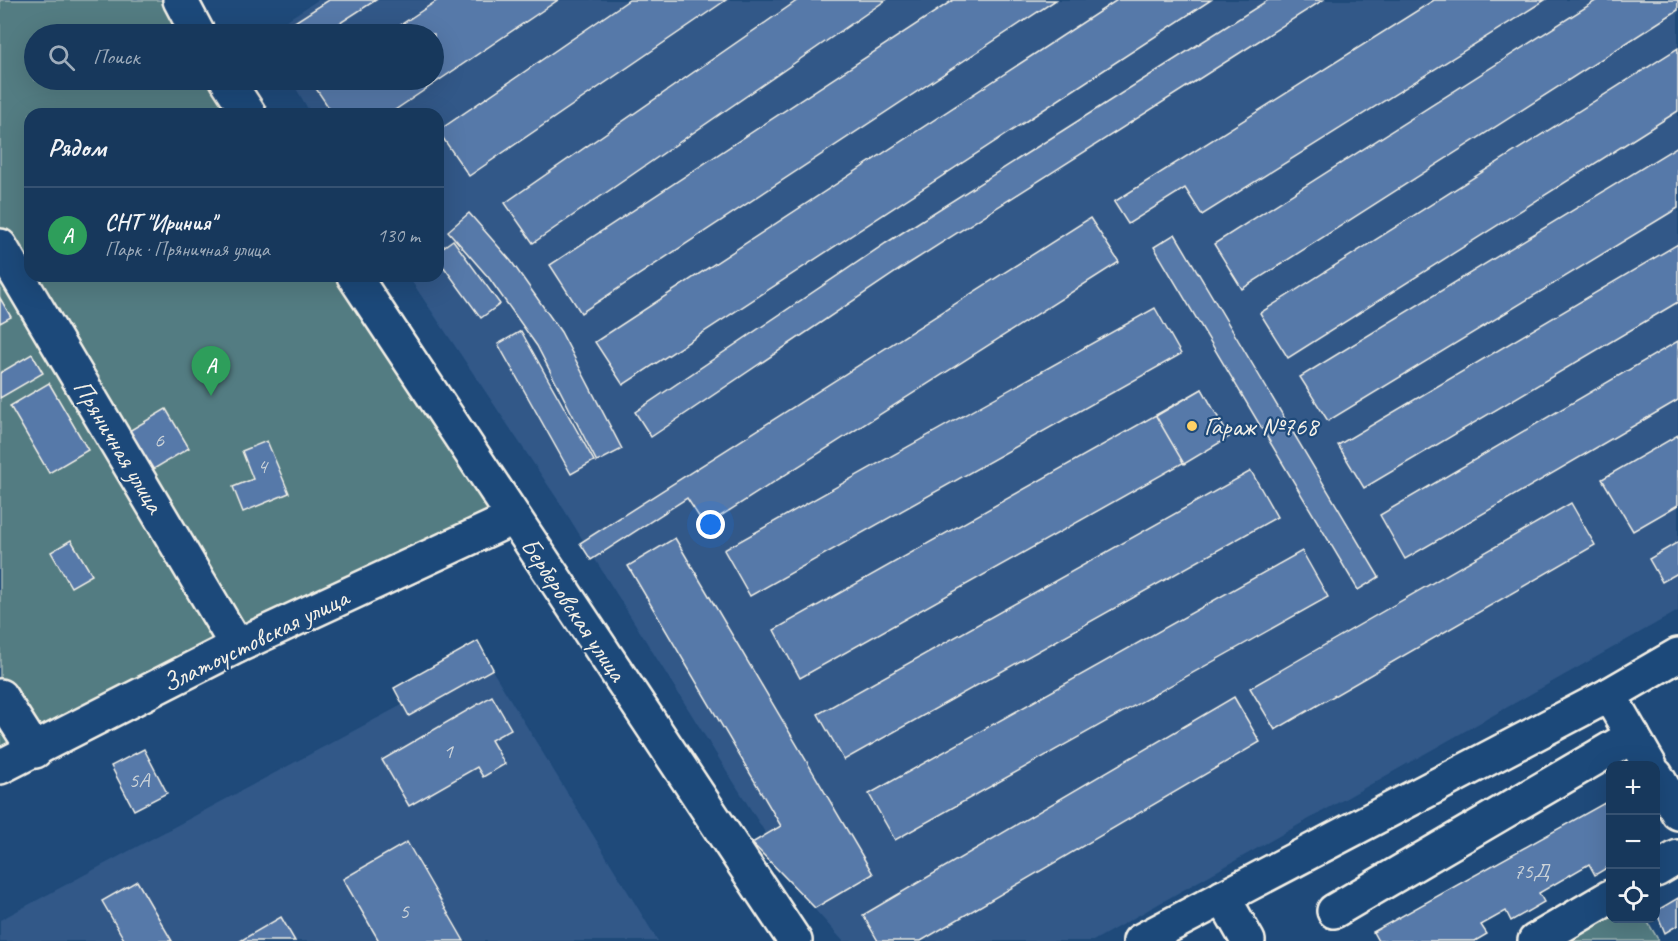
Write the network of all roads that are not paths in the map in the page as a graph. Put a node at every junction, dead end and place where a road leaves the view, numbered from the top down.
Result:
1 (180, 0) edge
2 (193, 24) edge
3 (233, 90) edge
4 (245, 108) edge
5 (0, 246) edge
6 (358, 282) edge
7 (513, 518) junction
8 (237, 646) junction
9 (1678, 655) edge
10 (1609, 695) junction
11 (0, 696) edge
12 (1633, 736) junction
13 (35, 751) junction
14 (1648, 761) edge
15 (0, 767) edge
16 (1660, 782) edge
17 (1678, 813) edge
18 (1678, 857) edge
19 (1658, 869) edge
20 (1223, 897) junction
21 (1606, 900) edge
22 (1335, 911) dead end
23 (1152, 938) edge
24 (795, 941) edge
25 (1248, 941) edge
26 (1535, 941) edge

1 - 2 street
3 - 4 street
5 - 8 street, Пряничная улица
6 - 7 street, Берберовская улица
7 - 8 street, Златоустовская улица
7 - 24 street, Берберовская улица
8 - 13 street, Златоустовская улица
9 - 10 street
10 - 12 street
10 - 20 street
11 - 13 street
12 - 14 street
12 - 22 street
13 - 15 street, Златоустовская улица
16 - 17 street
18 - 19 street
20 - 23 street
20 - 25 street
21 - 26 street

